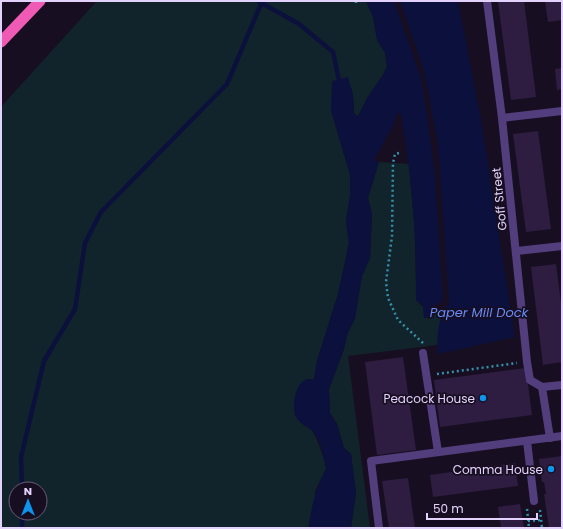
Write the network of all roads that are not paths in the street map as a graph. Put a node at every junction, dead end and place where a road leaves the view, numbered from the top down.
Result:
1 (40, 1) edge
2 (487, 1) edge
3 (1, 42) edge
4 (562, 111) edge
5 (502, 118) junction
6 (562, 246) edge
7 (516, 251) junction
8 (423, 353) road end
9 (562, 385) edge
10 (542, 387) junction
11 (562, 436) edge
12 (550, 438) junction
13 (527, 441) junction
14 (438, 452) junction
15 (534, 501) road end
16 (379, 528) edge

1 - 3 highway
2 - 5 street, Goff Street
4 - 5 street
5 - 7 street, Goff Street
6 - 7 street
7 - 10 street, Goff Street
8 - 14 street
9 - 10 street
10 - 12 street
11 - 12 street
12 - 13 street
13 - 14 street
13 - 15 street
14 - 16 street

